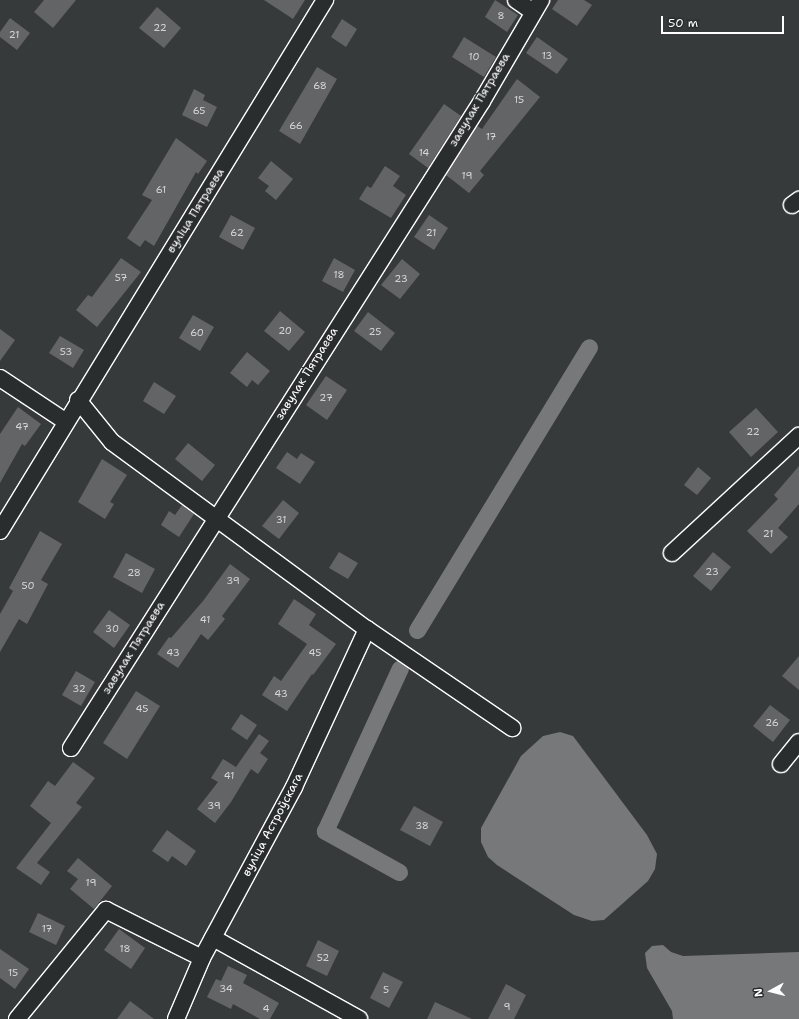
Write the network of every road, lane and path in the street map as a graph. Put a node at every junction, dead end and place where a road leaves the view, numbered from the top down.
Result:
1 (325, 0) edge
2 (516, 0) edge
3 (537, 6) edge
4 (0, 378) edge
5 (78, 400) junction
6 (65, 421) junction
7 (799, 436) edge
8 (217, 517) junction
9 (0, 531) edge
10 (672, 553) dead end
11 (367, 629) junction
12 (512, 728) dead end
13 (799, 742) edge
14 (71, 748) dead end
15 (781, 764) dead end
16 (213, 938) junction
17 (202, 958) junction
18 (17, 1019) edge
19 (176, 1019) edge
20 (359, 1019) edge

1 - 5 street, вуліца Пятраева
2 - 3 street
3 - 8 street, завулак Пятраева
4 - 6 street
5 - 6 street, вуліца Пятраева
5 - 8 street
6 - 9 street, вуліца Пятраева
7 - 10 street
8 - 11 street
8 - 14 street, завулак Пятраева
11 - 12 street
11 - 16 street, вуліца Астроўскага
13 - 15 street
16 - 17 street, вуліца Астроўскага
16 - 20 street
17 - 18 street
17 - 19 street, вуліца Астроўскага

